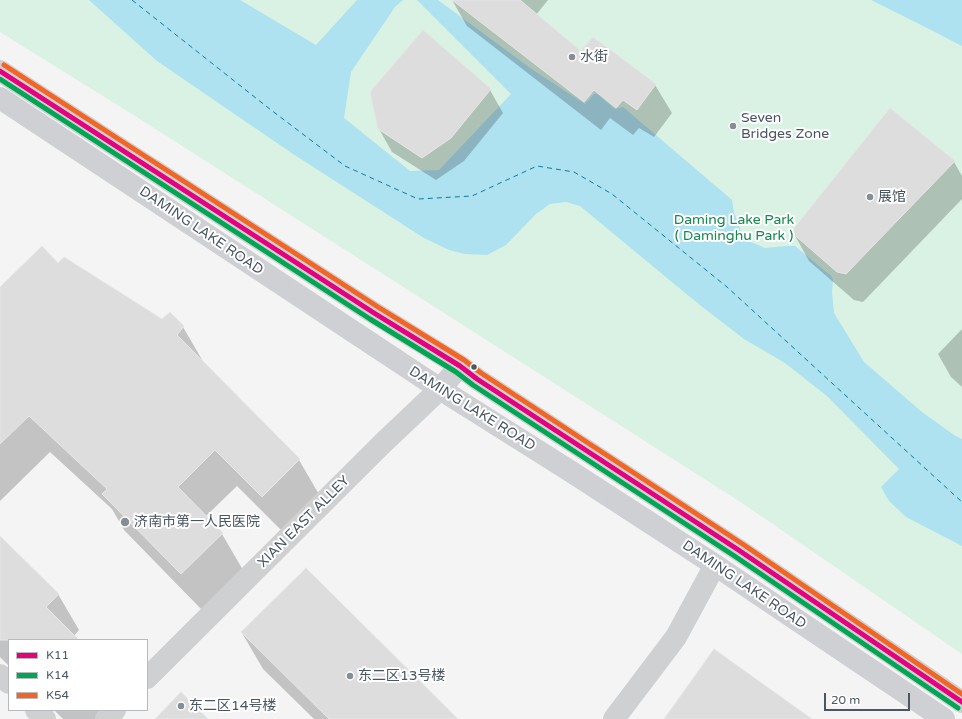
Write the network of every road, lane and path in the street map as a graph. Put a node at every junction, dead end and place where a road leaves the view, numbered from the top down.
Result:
1 (0, 71) edge
2 (0, 98) edge
3 (460, 366) junction
4 (440, 389) junction
5 (715, 565) junction
6 (0, 675) edge
7 (148, 677) edge
8 (8, 682) edge
9 (962, 702) edge
10 (37, 711) edge
11 (114, 711) edge
12 (45, 719) edge
13 (106, 719) edge
14 (614, 719) edge
15 (944, 719) edge

1 - 3 main road
2 - 4 main road, DAMING LAKE ROAD
3 - 4 street, XIAN EAST ALLEY
3 - 9 main road
4 - 5 main road, DAMING LAKE ROAD
4 - 7 street, XIAN EAST ALLEY
5 - 14 street
5 - 15 main road, DAMING LAKE ROAD
6 - 8 street
10 - 12 street
11 - 13 street

